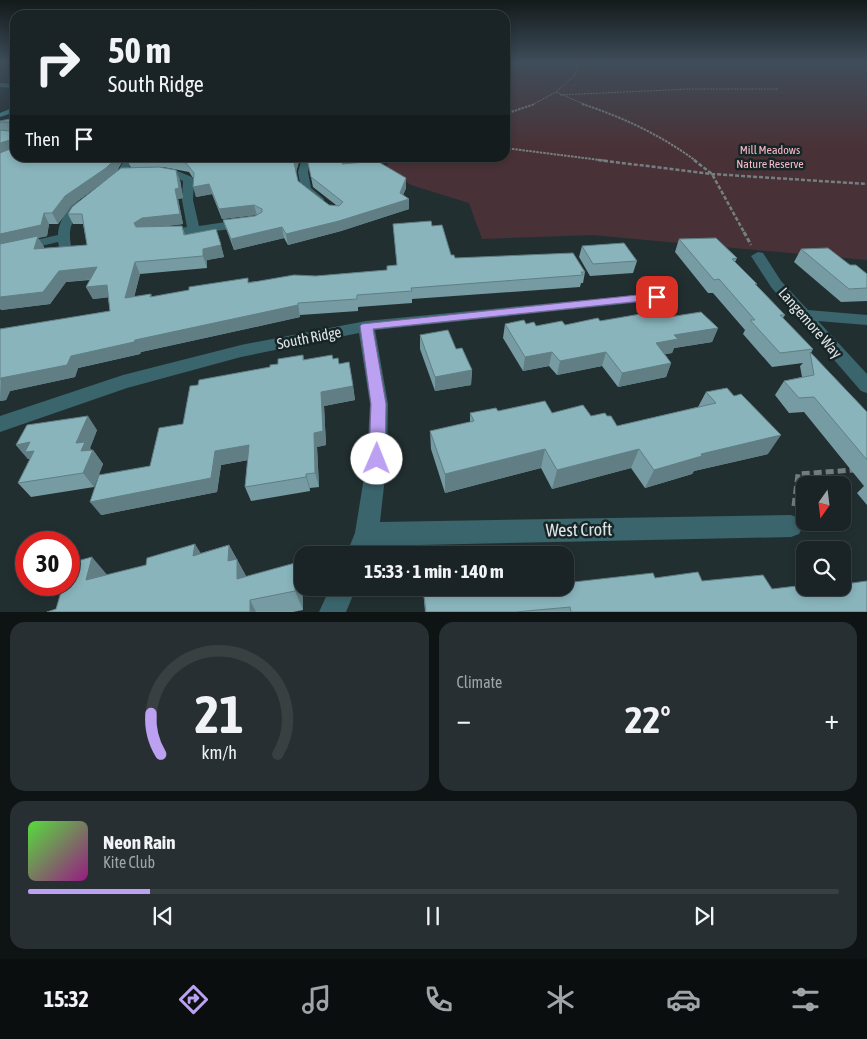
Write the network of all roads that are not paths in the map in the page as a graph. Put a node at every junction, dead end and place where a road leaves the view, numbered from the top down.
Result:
1 (127, 162) edge
2 (305, 162) edge
3 (122, 173) junction
4 (328, 206) edge
5 (257, 222) edge
6 (193, 230) junction
7 (174, 232) edge
8 (63, 237) junction
9 (0, 252) edge
10 (66, 252) edge
11 (758, 256) road end
12 (657, 297) dead end
13 (804, 315) junction
14 (867, 320) edge
15 (366, 326) junction
16 (867, 386) edge
17 (0, 424) edge
18 (791, 526) road end
19 (367, 534) junction
20 (362, 546) edge
21 (339, 596) edge
22 (332, 612) edge

1 - 3 street
2 - 4 street
3 - 6 street
3 - 8 street
5 - 6 street
6 - 7 street
8 - 9 street
8 - 10 street
11 - 13 street, Langemore Way
12 - 15 street, South Ridge
13 - 14 street
13 - 16 street, Langemore Way
15 - 17 street, South Ridge
15 - 19 street
18 - 19 street, West Croft
19 - 20 street
21 - 22 street

